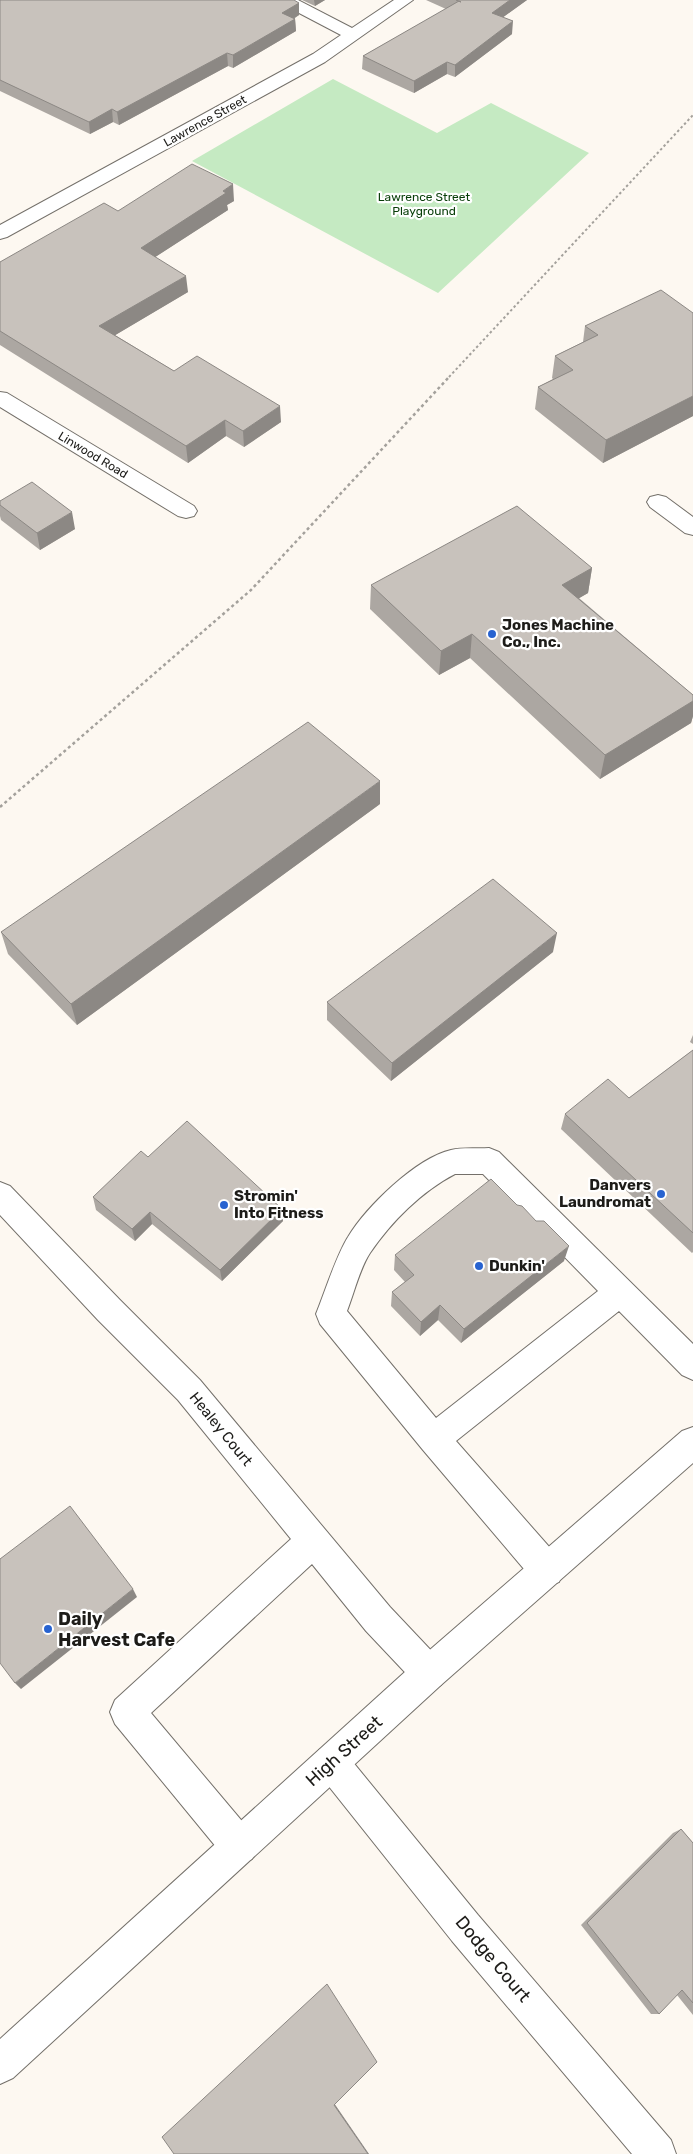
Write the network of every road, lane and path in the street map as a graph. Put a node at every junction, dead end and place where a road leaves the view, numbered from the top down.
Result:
1 (286, 0) edge
2 (405, 0) edge
3 (353, 35) junction
4 (693, 115) edge
5 (0, 232) edge
6 (0, 398) edge
7 (658, 502) dead end
8 (186, 511) dead end
9 (693, 528) edge
10 (0, 807) edge
11 (0, 1195) edge
12 (621, 1291) junction
13 (693, 1365) edge
14 (434, 1439) junction
15 (693, 1442) edge
16 (312, 1541) junction
17 (547, 1570) junction
18 (429, 1673) junction
19 (331, 1762) junction
20 (239, 1846) junction
21 (0, 2065) edge
22 (657, 2154) edge

1 - 3 street
2 - 3 street, Lawrence Street
3 - 5 street, Lawrence Street
4 - 10 path
6 - 8 street, Linwood Road
7 - 9 street
11 - 16 street, Healey Court
12 - 13 street
12 - 14 street
12 - 14 street
14 - 17 street
15 - 17 street, High Street
16 - 18 street, Healey Court
16 - 20 street
17 - 18 street, High Street
18 - 19 street, High Street
19 - 20 street, High Street
19 - 22 street, Dodge Court
20 - 21 street, High Street

